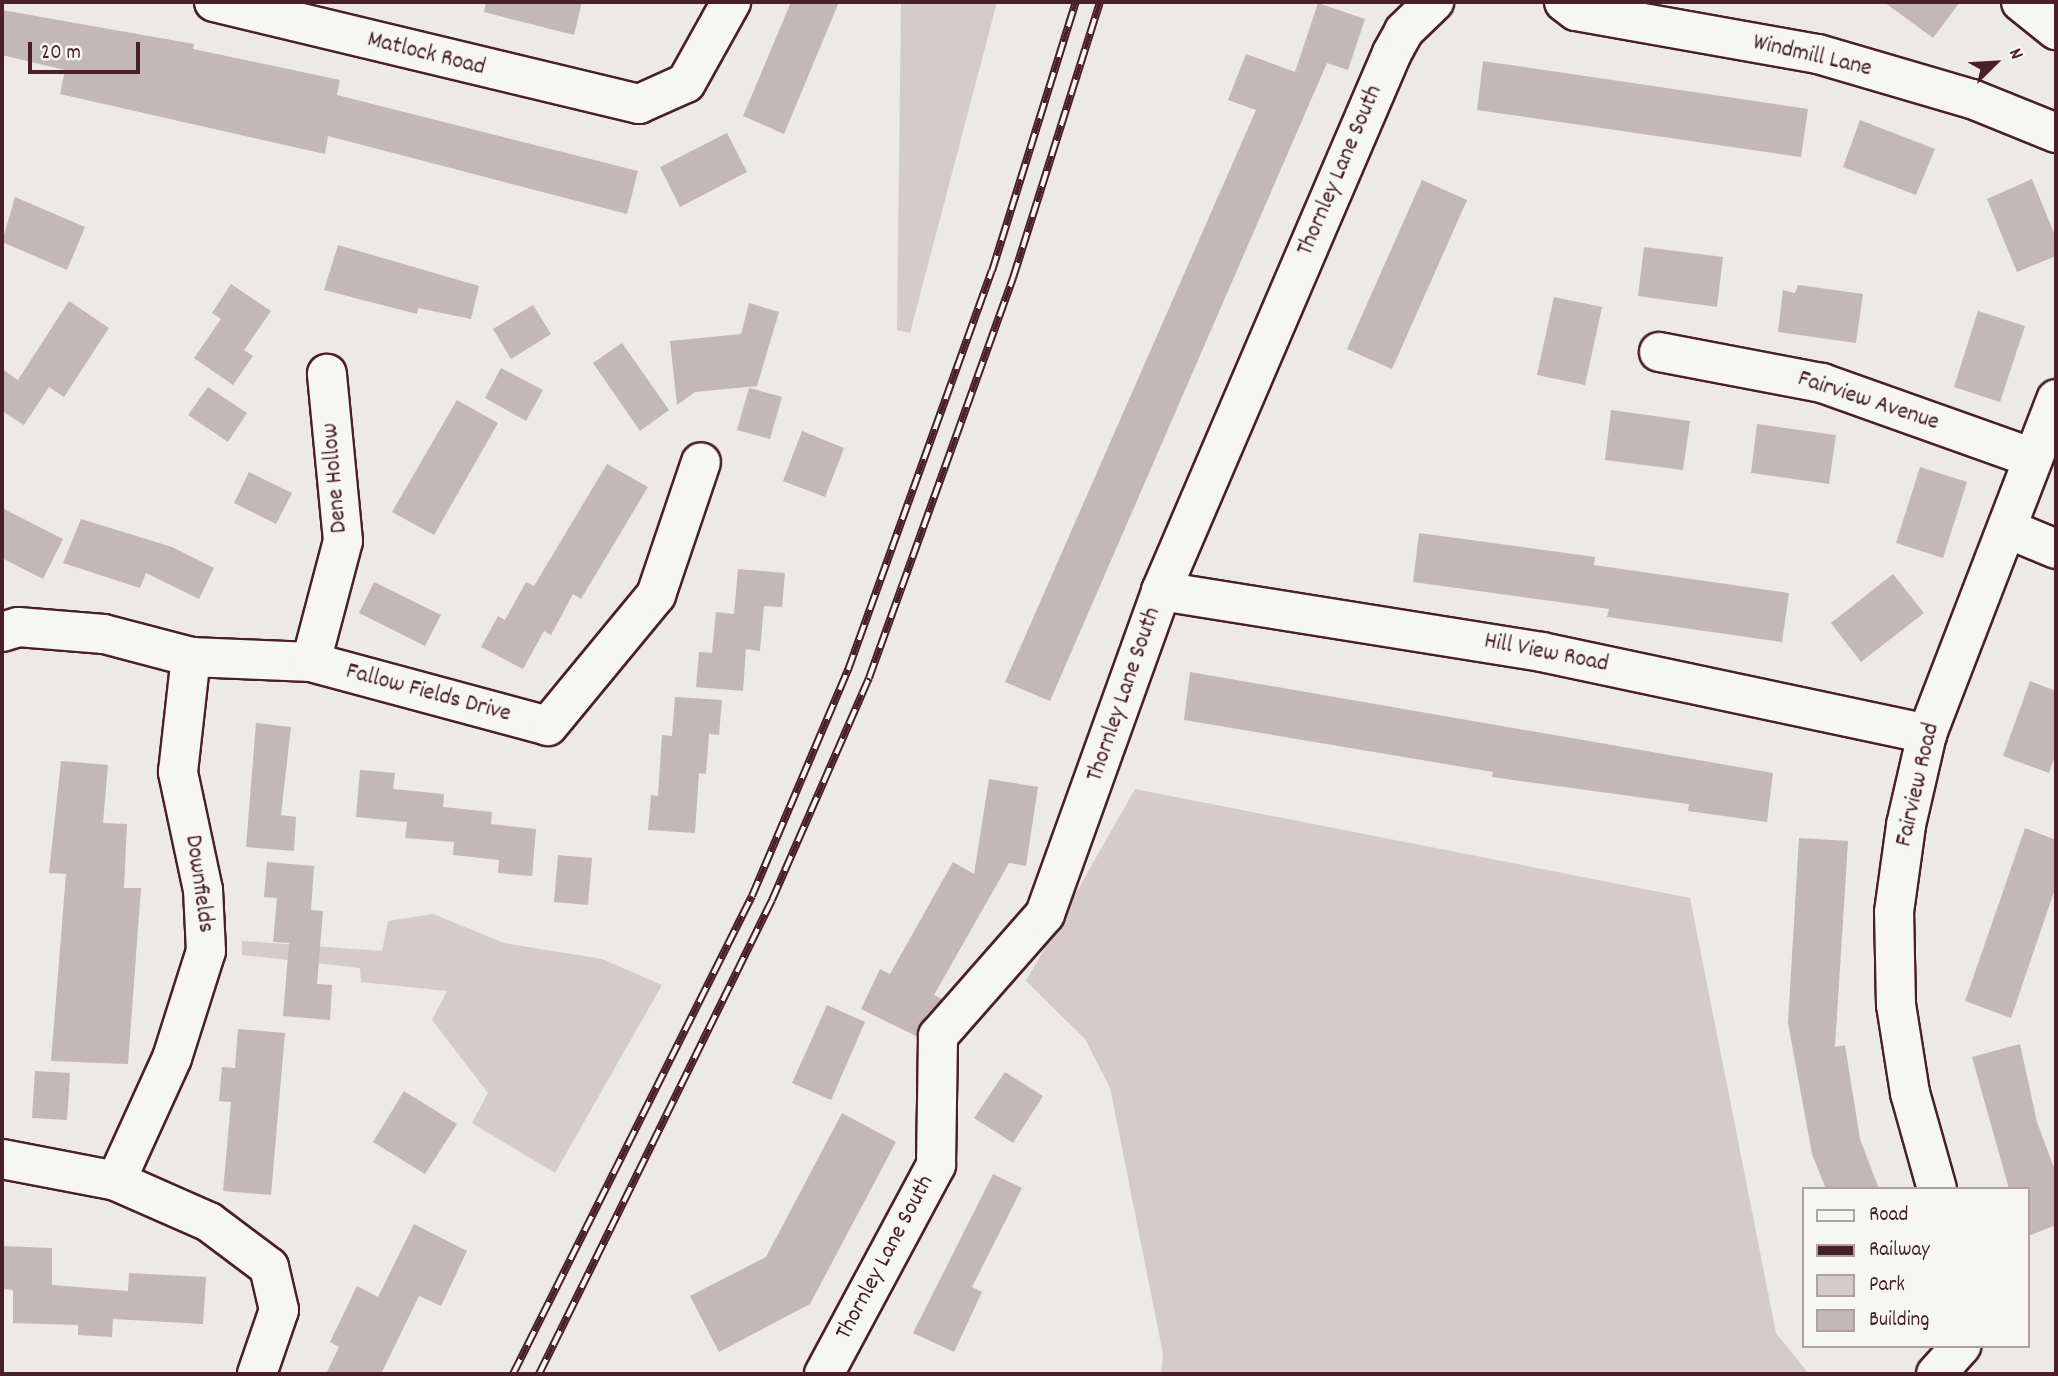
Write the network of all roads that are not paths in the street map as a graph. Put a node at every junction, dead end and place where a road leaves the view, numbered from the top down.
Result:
1 (214, 2) edge
2 (731, 2) edge
3 (1434, 2) edge
4 (1564, 2) edge
5 (2021, 2) edge
6 (2056, 30) edge
7 (2056, 133) edge
8 (1659, 352) dead end
9 (327, 374) dead end
10 (2056, 399) edge
11 (2033, 458) junction
12 (701, 462) dead end
13 (2008, 529) junction
14 (2056, 549) edge
15 (1161, 591) junction
16 (2, 632) edge
17 (191, 657) junction
18 (311, 662) junction
19 (1927, 734) junction
20 (2, 1158) edge
21 (116, 1181) junction
22 (1936, 1187) edge
23 (1959, 1348) edge
24 (257, 1374) edge
25 (824, 1374) edge
26 (1936, 1374) edge

1 - 2 street, Matlock Road
3 - 15 street, Thornley Lane South
4 - 7 street, Windmill Lane
5 - 6 street
8 - 11 street, Fairview Avenue
9 - 18 street, Dene Hollow
10 - 11 street, Fairview Road
11 - 13 street, Fairview Road
12 - 18 street, Fallow Fields Drive
13 - 14 street
13 - 19 street, Fairview Road
15 - 19 street, Hill View Road
15 - 25 street, Thornley Lane South
16 - 17 street, Fallow Fields Drive
17 - 18 street, Fallow Fields Drive
17 - 21 street, Downfields
19 - 22 street, Fairview Road
20 - 21 street
21 - 24 street
23 - 26 street

